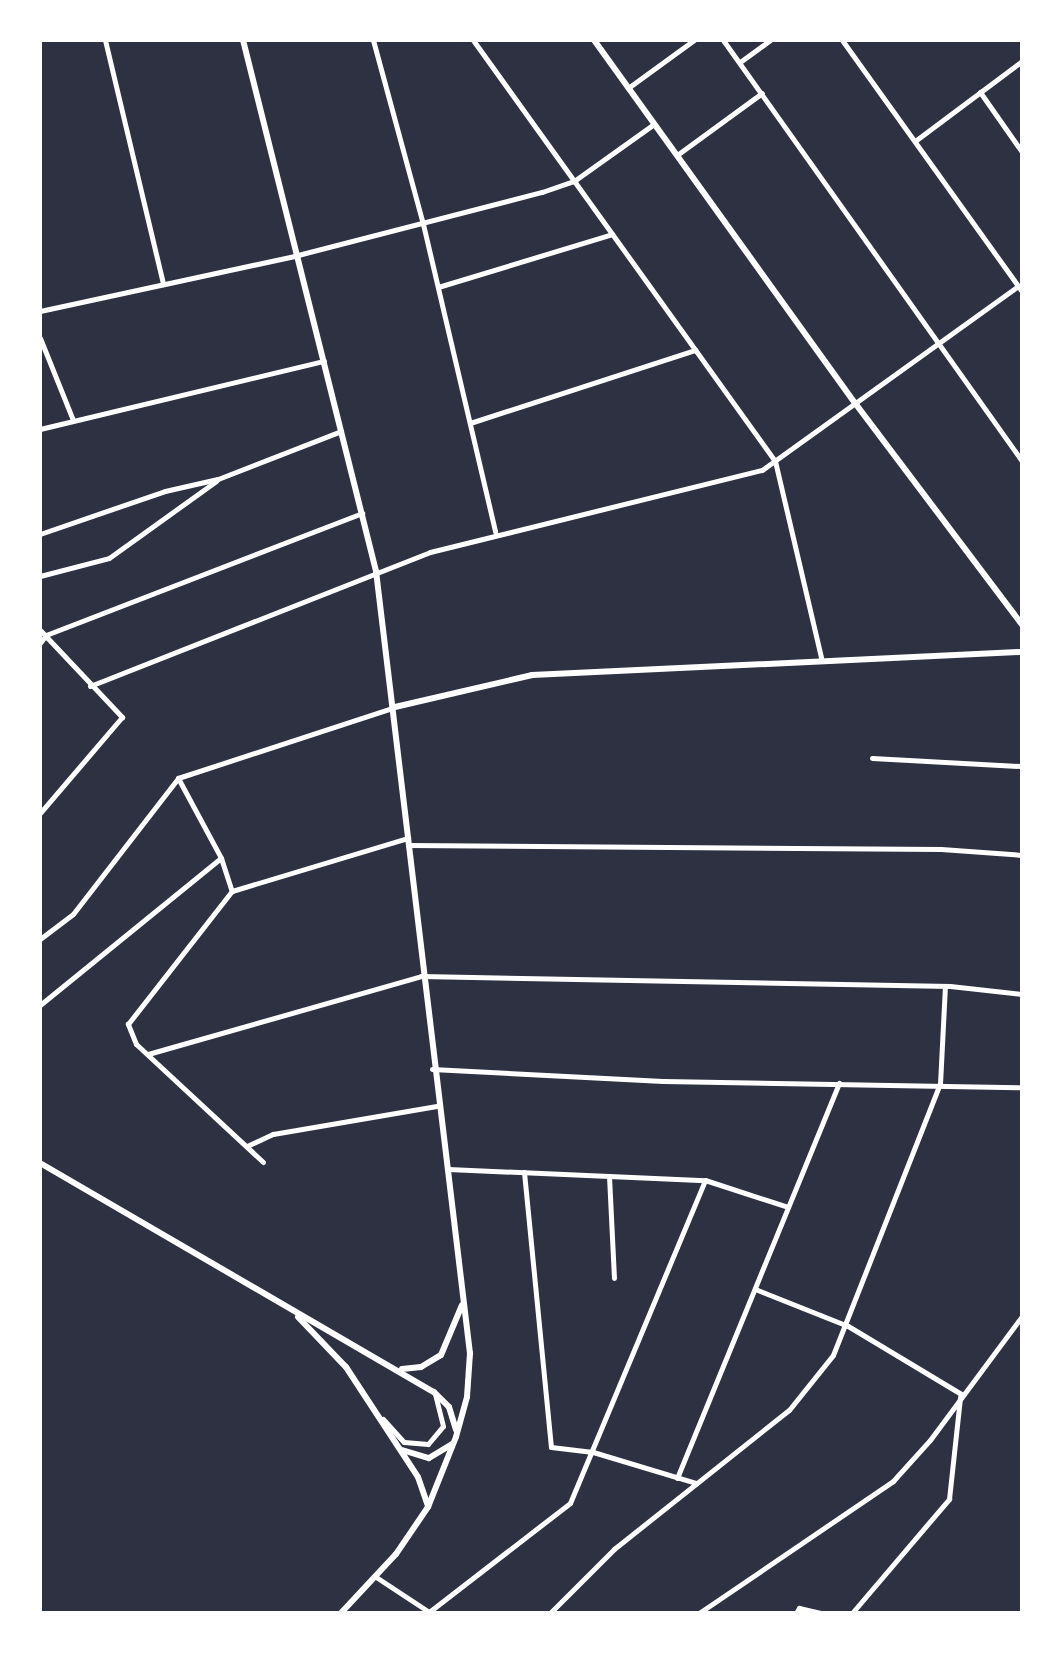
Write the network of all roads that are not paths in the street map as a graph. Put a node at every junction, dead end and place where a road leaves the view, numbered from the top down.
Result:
1 (105, 40) edge
2 (243, 40) edge
3 (373, 40) edge
4 (473, 40) edge
5 (594, 40) edge
6 (694, 40) edge
7 (723, 40) edge
8 (770, 40) edge
9 (842, 40) edge
10 (1022, 61) edge
11 (740, 62) junction
12 (628, 88) junction
13 (980, 92) junction
14 (762, 93) junction
15 (654, 124) junction
16 (915, 141) junction
17 (1022, 152) edge
18 (677, 155) junction
19 (574, 180) junction
20 (422, 224) junction
21 (612, 234) junction
22 (298, 255) junction
23 (163, 284) junction
24 (438, 288) junction
25 (1020, 288) edge
26 (40, 311) edge
27 (40, 338) edge
28 (941, 342) junction
29 (695, 350) junction
30 (324, 362) junction
31 (855, 404) junction
32 (73, 420) junction
33 (469, 424) junction
34 (40, 428) edge
35 (342, 431) junction
36 (776, 461) junction
37 (1022, 461) edge
38 (218, 479) junction
39 (362, 514) junction
40 (40, 534) edge
41 (495, 534) junction
42 (376, 571) junction
43 (40, 576) edge
44 (1022, 625) edge
45 (43, 633) edge
46 (40, 643) edge
47 (1022, 652) edge
48 (822, 661) junction
49 (90, 686) junction
50 (395, 707) junction
51 (872, 758) dead end
52 (1022, 766) edge
53 (178, 778) junction
54 (40, 812) edge
55 (408, 841) junction
56 (1022, 855) edge
57 (220, 858) junction
58 (232, 891) junction
59 (40, 938) edge
60 (421, 976) junction
61 (945, 986) junction
62 (1022, 994) edge
63 (40, 1004) edge
64 (148, 1054) junction
65 (432, 1069) junction
66 (839, 1083) junction
67 (940, 1084) junction
68 (1022, 1087) edge
69 (437, 1106) junction
70 (246, 1146) junction
71 (263, 1162) dead end
72 (41, 1163) edge
73 (446, 1168) junction
74 (524, 1172) junction
75 (609, 1176) junction
76 (705, 1180) junction
77 (788, 1206) junction
78 (614, 1278) dead end
79 (754, 1289) junction
80 (272, 1298) junction
81 (464, 1299) junction
82 (1022, 1316) edge
83 (848, 1326) junction
84 (396, 1368) junction
85 (434, 1392) junction
86 (960, 1394) junction
87 (368, 1401) junction
88 (456, 1436) junction
89 (397, 1445) junction
90 (593, 1452) junction
91 (677, 1478) junction
92 (698, 1484) junction
93 (428, 1507) junction
94 (376, 1577) junction
95 (430, 1612) edge
96 (340, 1613) edge
97 (550, 1613) edge
98 (699, 1613) edge
99 (796, 1613) edge
100 (820, 1613) edge
101 (852, 1613) edge

1 - 23 street
2 - 22 street
3 - 20 street
4 - 19 street
5 - 12 street
6 - 12 street
7 - 11 street
8 - 11 street
9 - 16 street
10 - 13 street
11 - 14 street
12 - 15 street
13 - 16 street
13 - 17 street
14 - 18 street
14 - 28 street
15 - 18 street
15 - 19 street
16 - 25 street
18 - 31 street
19 - 20 street
19 - 21 street
20 - 22 street
20 - 24 street
21 - 24 street
21 - 29 street
22 - 23 street
22 - 30 street
23 - 26 street
24 - 33 street
25 - 28 street
27 - 32 street
28 - 31 street
28 - 37 street
29 - 33 street
29 - 36 street
30 - 32 street
30 - 35 street
31 - 36 street
31 - 44 street
32 - 34 street
33 - 41 street
35 - 38 street
35 - 39 street
36 - 41 street
36 - 48 street
38 - 40 street
38 - 43 street
39 - 42 street
39 - 45 street
41 - 42 street
42 - 49 street
42 - 50 street
45 - 46 street
45 - 49 street
47 - 48 street
48 - 50 street
49 - 54 street
50 - 53 street
50 - 55 street
51 - 52 street
53 - 57 street
53 - 59 street
55 - 56 street
55 - 58 street
55 - 60 street
57 - 58 street
57 - 63 street
58 - 64 street
60 - 61 street
60 - 64 street
60 - 65 street
61 - 62 street
61 - 67 street
64 - 70 street
65 - 66 street
65 - 69 street
66 - 67 street
66 - 77 street
67 - 68 street
67 - 83 street
69 - 70 street
69 - 73 street
70 - 71 street
72 - 80 street
73 - 74 street
73 - 81 street
74 - 75 street
74 - 90 street
75 - 76 street
75 - 78 street
76 - 77 street
76 - 90 street
77 - 79 street
79 - 83 street
79 - 91 street
80 - 84 street
80 - 87 street
81 - 84 street
81 - 88 street
82 - 86 street
83 - 86 street
83 - 92 street
84 - 85 street
85 - 87 street
85 - 88 street
86 - 98 street
86 - 101 street
87 - 89 street
88 - 89 street
88 - 93 street
89 - 93 street
90 - 91 street
90 - 95 street
91 - 92 street
92 - 97 street
93 - 94 street
94 - 95 street
94 - 96 street
99 - 100 street

